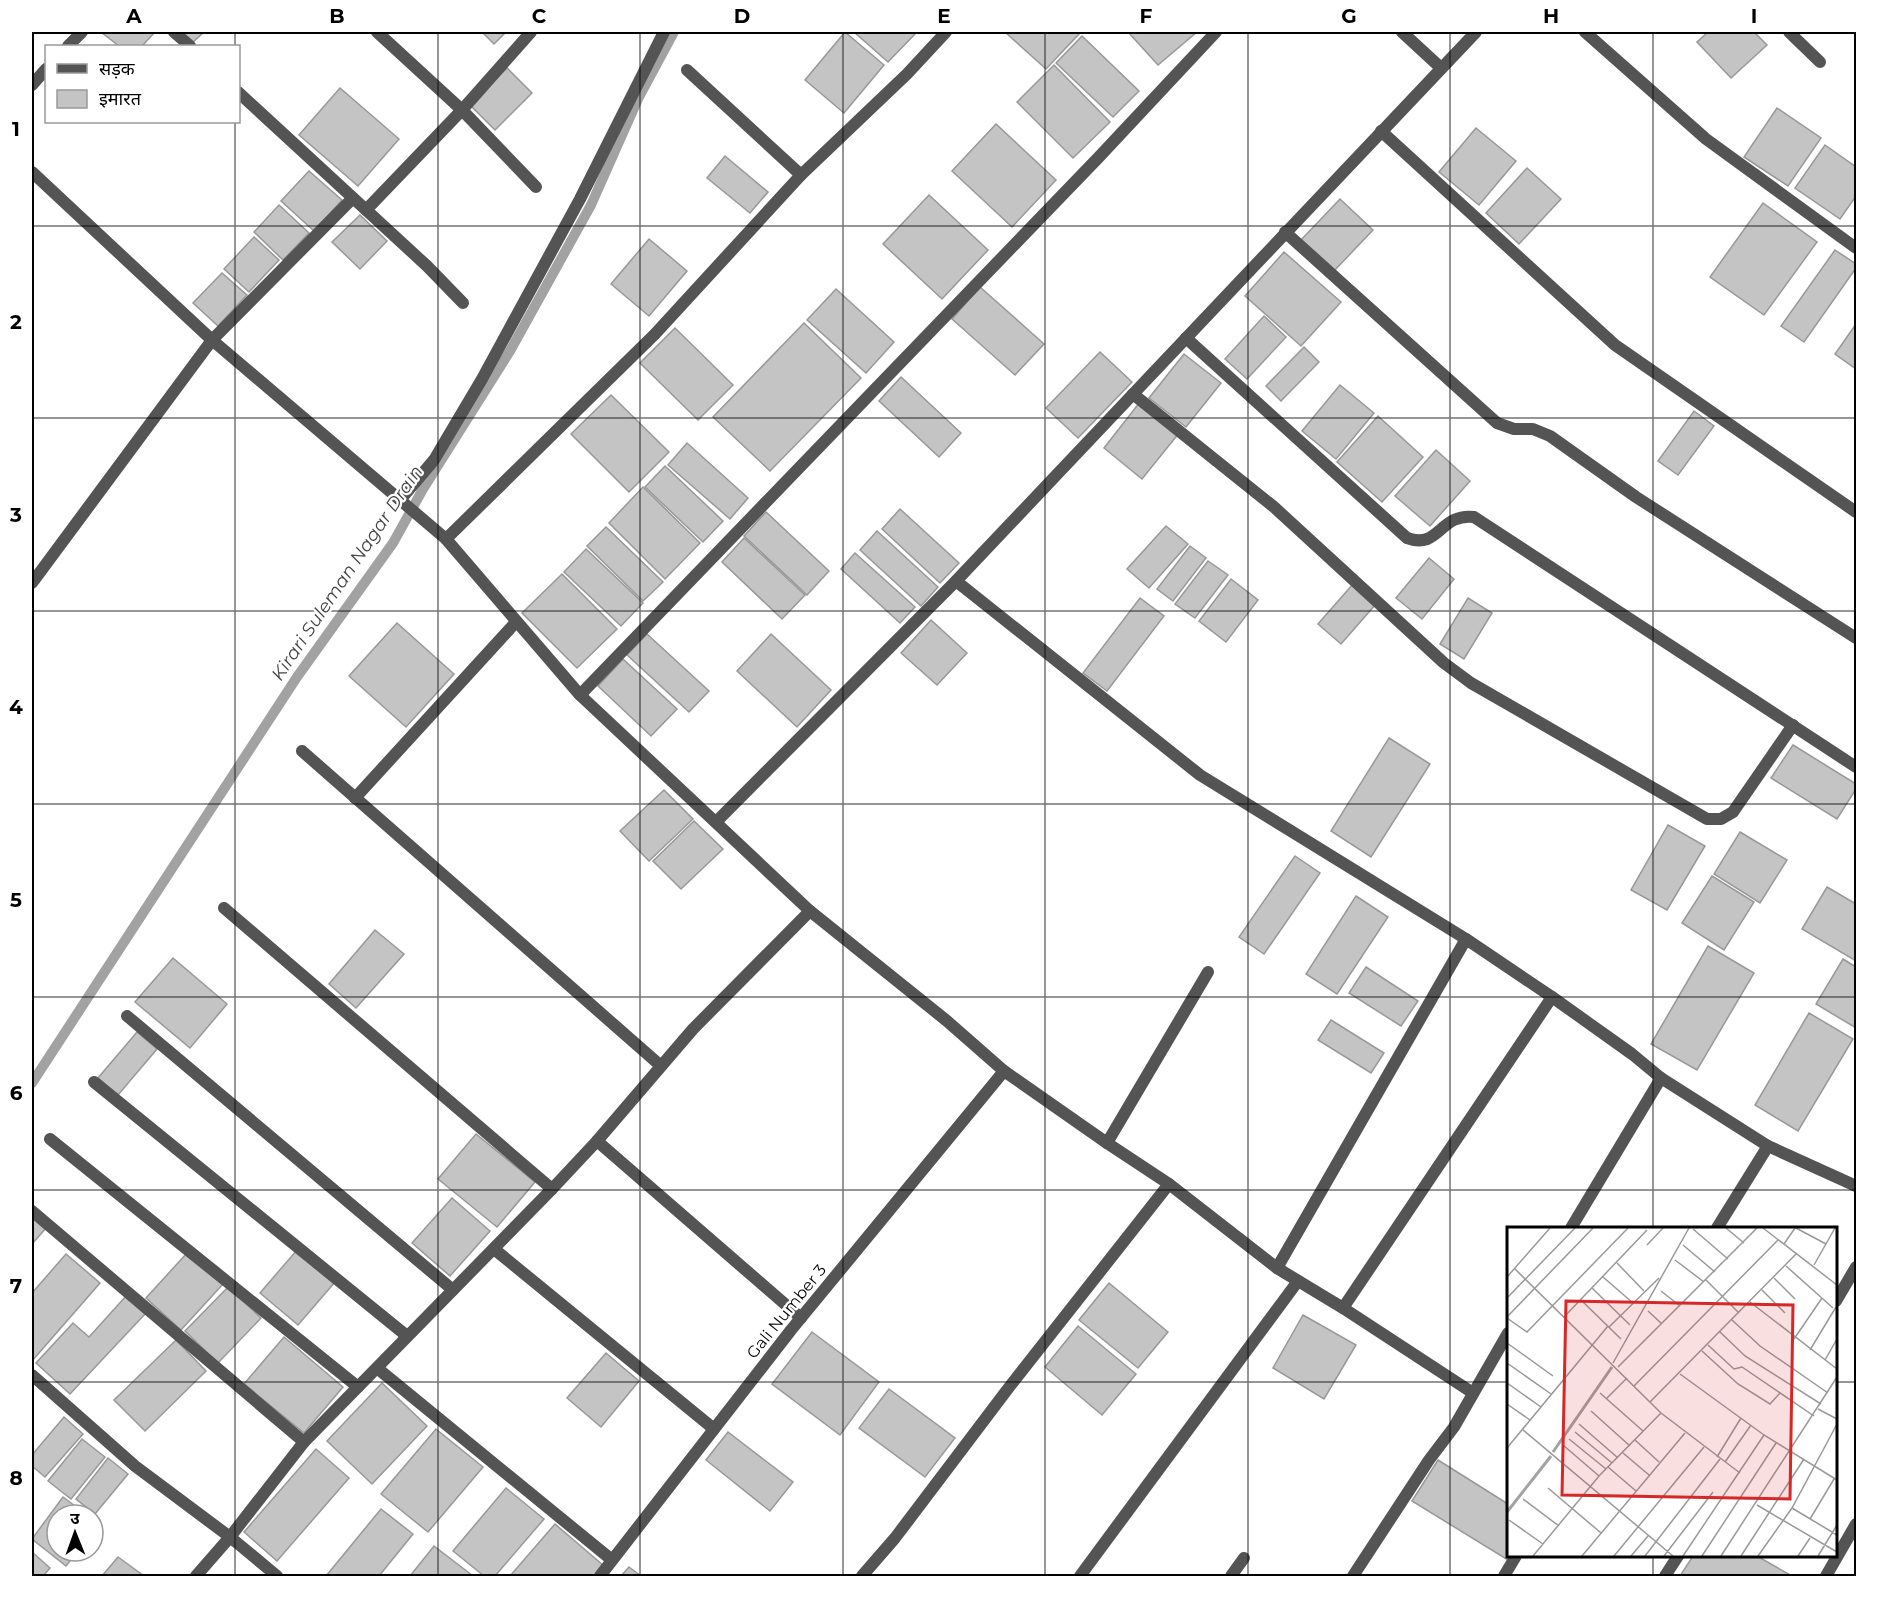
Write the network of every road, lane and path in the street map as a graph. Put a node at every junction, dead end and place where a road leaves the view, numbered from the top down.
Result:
1 (82, 32) edge
2 (174, 32) edge
3 (377, 32) edge
4 (531, 32) edge
5 (664, 32) edge
6 (946, 32) edge
7 (1216, 32) edge
8 (1402, 32) edge
9 (1476, 32) edge
10 (1585, 32) edge
11 (1789, 32) edge
12 (69, 45) edge
13 (189, 45) edge
14 (1820, 62) dead end
15 (1441, 68) junction
16 (45, 70) edge
17 (687, 70) dead end
18 (32, 85) edge
19 (240, 94) edge
20 (462, 110) junction
21 (1382, 131) junction
22 (32, 172) edge
23 (801, 175) junction
24 (536, 187) dead end
25 (353, 198) junction
26 (366, 210) junction
27 (1285, 232) junction
28 (1857, 248) edge
29 (463, 303) dead end
30 (1186, 338) junction
31 (212, 340) junction
32 (1133, 394) junction
33 (404, 502) junction
34 (1857, 513) edge
35 (446, 539) junction
36 (956, 581) junction
37 (32, 584) edge
38 (516, 622) junction
39 (1857, 638) edge
40 (580, 695) junction
41 (1793, 725) junction
42 (302, 751) dead end
43 (1857, 767) edge
44 (355, 798) junction
45 (716, 822) junction
46 (224, 908) dead end
47 (810, 911) junction
48 (1466, 939) junction
49 (1208, 972) dead end
50 (1552, 997) junction
51 (127, 1016) dead end
52 (661, 1066) junction
53 (1004, 1071) junction
54 (1660, 1078) junction
55 (94, 1082) dead end
56 (50, 1139) dead end
57 (597, 1141) junction
58 (1107, 1143) junction
59 (1768, 1146) junction
60 (1169, 1184) junction
61 (1857, 1186) edge
62 (552, 1190) junction
63 (32, 1211) edge
64 (1572, 1227) edge
65 (1718, 1227) edge
66 (494, 1249) junction
67 (1857, 1267) edge
68 (1277, 1268) junction
69 (1298, 1281) junction
70 (453, 1290) junction
71 (1837, 1299) edge
72 (1343, 1308) junction
73 (801, 1318) junction
74 (407, 1336) junction
75 (1507, 1336) edge
76 (376, 1368) junction
77 (32, 1375) edge
78 (358, 1387) junction
79 (1473, 1393) junction
80 (714, 1429) junction
81 (304, 1442) junction
82 (1857, 1524) edge
83 (230, 1537) junction
84 (1515, 1557) edge
85 (1677, 1557) edge
86 (1244, 1558) dead end
87 (612, 1560) junction
88 (196, 1576) edge
89 (277, 1576) edge
90 (600, 1576) edge
91 (862, 1576) edge
92 (1080, 1576) edge
93 (1231, 1576) edge
94 (1353, 1576) edge
95 (1504, 1576) edge
96 (1665, 1576) edge
97 (1826, 1576) edge

1 - 12 street
2 - 13 street
3 - 20 street
4 - 20 street
5 - 33 street
6 - 23 street
7 - 40 street
8 - 15 street
9 - 15 street
10 - 28 street
11 - 14 street
15 - 21 street
16 - 18 street
17 - 23 street
19 - 25 street
20 - 24 street
20 - 26 street
21 - 27 street
21 - 34 street
22 - 31 street
23 - 35 street
25 - 26 street
25 - 31 street
26 - 29 street
27 - 30 street
27 - 39 street
30 - 32 street
30 - 41 street
31 - 33 street
31 - 37 street
32 - 36 street
32 - 41 street
33 - 35 street
35 - 38 street
36 - 45 street
36 - 48 street
38 - 40 street
38 - 44 street
40 - 45 street
41 - 43 street
42 - 44 street
44 - 52 street
45 - 47 street
46 - 62 street
47 - 52 street
47 - 53 street
48 - 50 street
48 - 68 street
49 - 58 street
50 - 54 street
50 - 72 street
51 - 70 street
52 - 57 street
53 - 58 street
53 - 73 street, Gali Number 3
54 - 59 street
54 - 64 street
55 - 74 street
56 - 78 street
57 - 62 street
57 - 73 street
58 - 60 street
59 - 61 street
59 - 65 street
60 - 68 street
60 - 91 street
62 - 66 street
63 - 81 street
66 - 70 street
66 - 80 street
67 - 71 street
68 - 69 street
69 - 72 street
69 - 92 street
70 - 74 street
72 - 79 street
73 - 80 street, Gali Number 3
74 - 76 street
75 - 79 street
76 - 78 street
76 - 87 street
77 - 83 street
78 - 81 street
79 - 94 street
80 - 87 street, Gali Number 3
81 - 83 street
82 - 97 street
83 - 88 street
83 - 89 street
84 - 95 street
85 - 96 street
86 - 93 street
87 - 90 street, Gali Number 3

